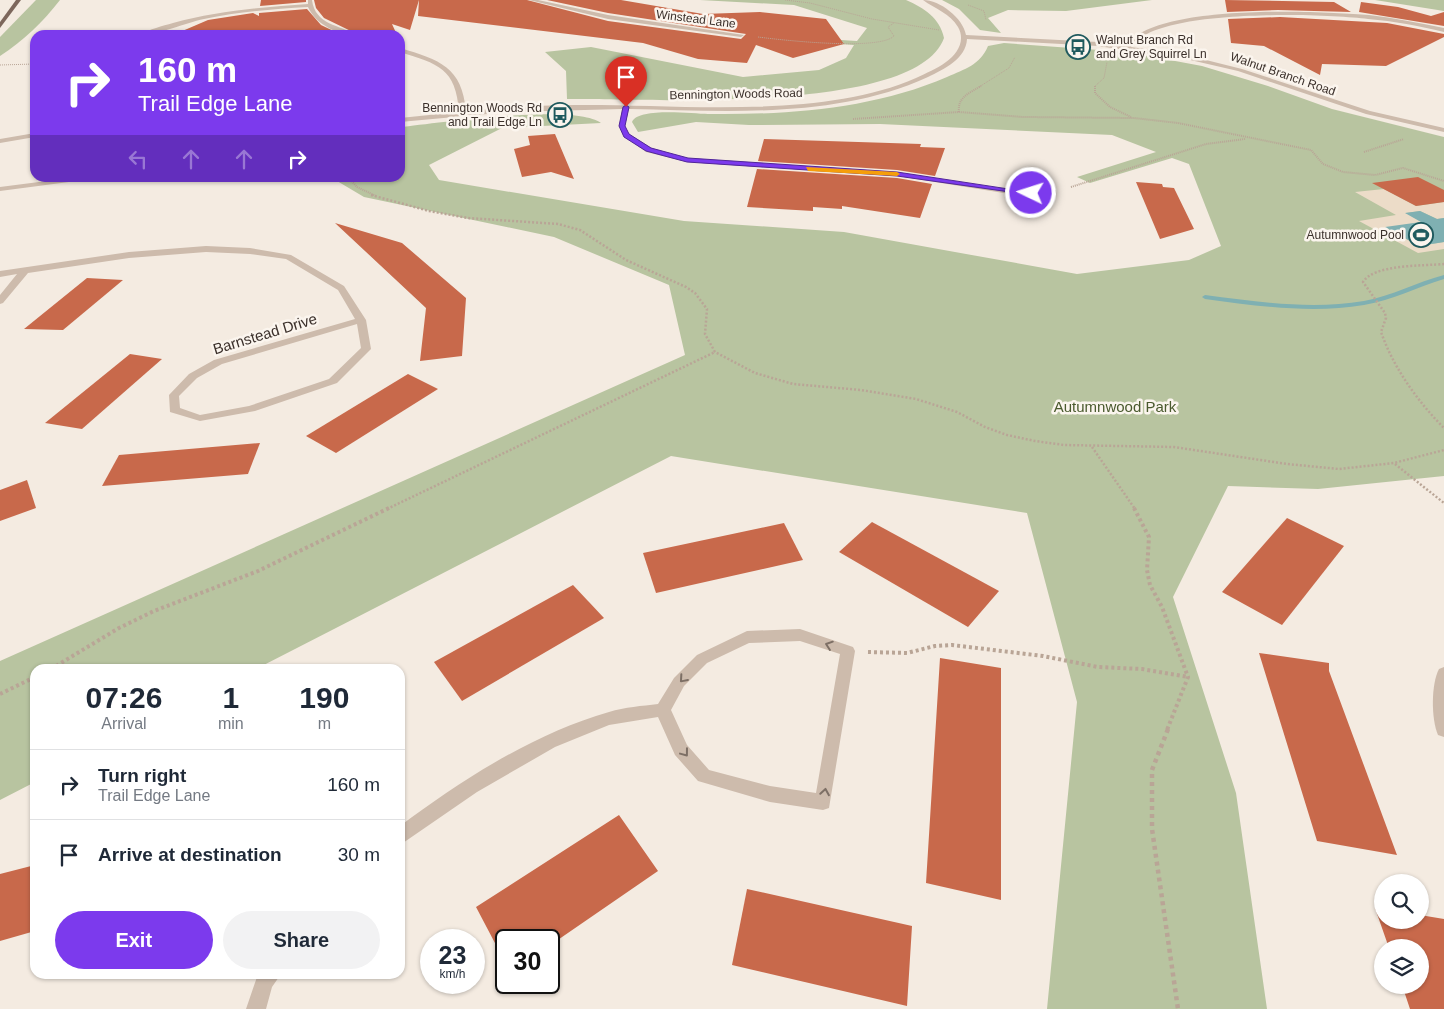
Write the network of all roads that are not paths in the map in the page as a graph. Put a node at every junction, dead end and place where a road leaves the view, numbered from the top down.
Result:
1 (18, 0) edge
2 (531, 0) edge
3 (925, 0) edge
4 (310, 2) edge
5 (0, 26) edge
6 (158, 30) edge
7 (342, 30) edge
8 (1444, 30) edge
9 (964, 34) junction
10 (741, 35) road end
11 (1128, 47) junction
12 (405, 52) edge
13 (626, 107) junction
14 (463, 114) junction
15 (405, 120) edge
16 (1444, 130) edge
17 (30, 136) edge
18 (0, 141) edge
19 (53, 182) edge
20 (0, 189) edge
21 (1053, 192) road end
22 (25, 270) junction
23 (0, 274) edge
24 (0, 301) edge
25 (361, 320) junction
26 (1444, 673) edge
27 (663, 710) junction
28 (1444, 730) edge
29 (405, 833) edge
30 (267, 979) edge
31 (256, 1009) edge

1 - 5 main road
2 - 10 street, Winstead Lane
3 - 9 street
4 - 6 street
4 - 7 street
8 - 11 street
9 - 11 street, Walnut Branch Road
9 - 13 street, Bennington Woods Road
11 - 16 street, Walnut Branch Road
12 - 14 street
13 - 14 street, Bennington Woods Road
13 - 21 street
14 - 15 street, Bennington Woods Road
17 - 18 street
19 - 20 street
22 - 23 street, Barnstead Drive
22 - 24 street
22 - 25 street, Barnstead Drive
25 - 25 street, Barnstead Drive
26 - 28 street
27 -> 27 street
27 - 29 street
30 - 31 street

